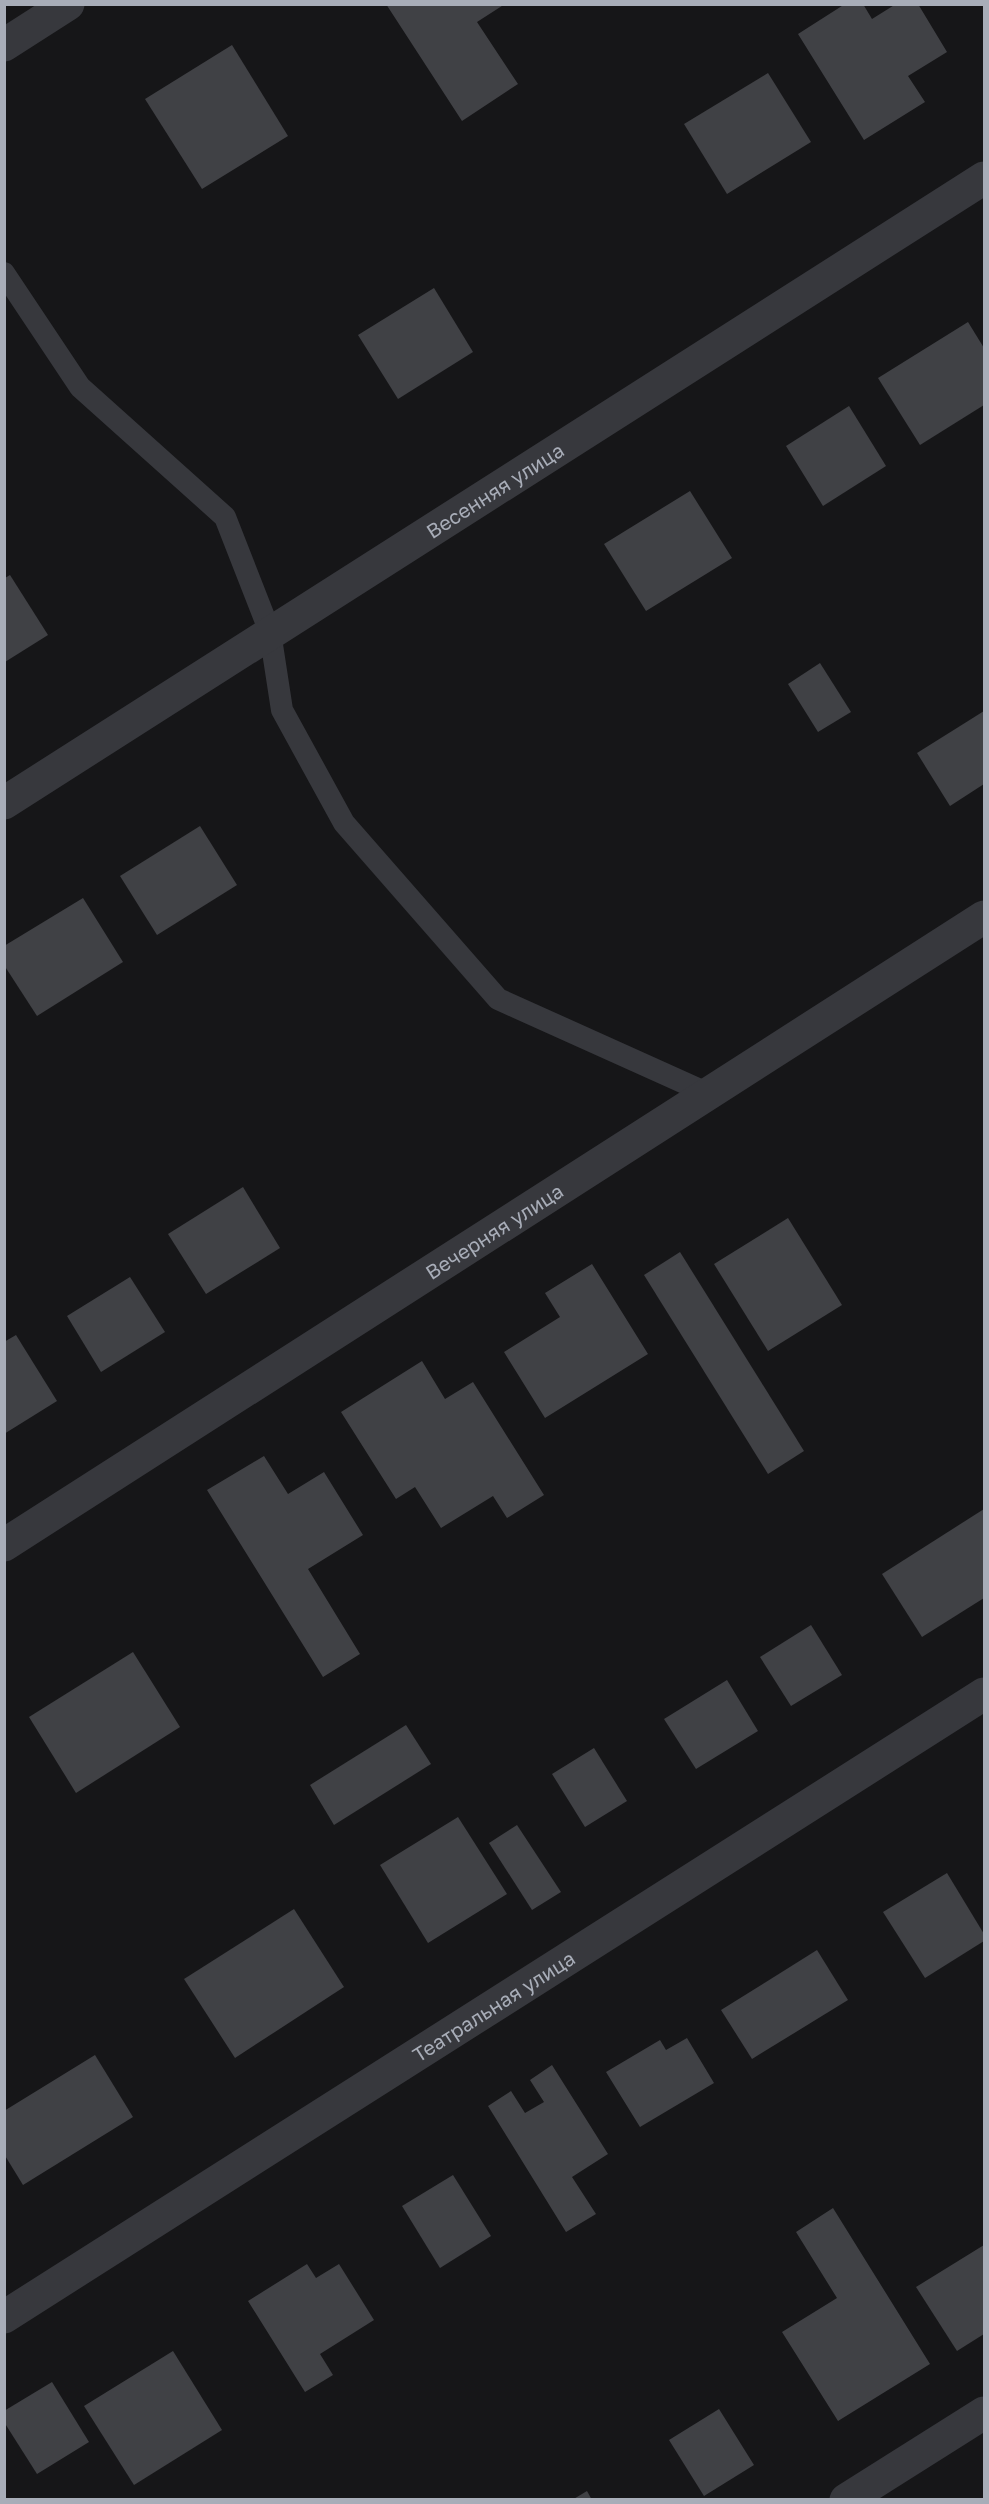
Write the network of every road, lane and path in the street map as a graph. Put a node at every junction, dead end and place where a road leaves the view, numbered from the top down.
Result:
1 (68, 4) edge
2 (4, 45) edge
3 (984, 178) edge
4 (4, 273) edge
5 (270, 632) junction
6 (4, 803) edge
7 (984, 917) edge
8 (708, 1094) junction
9 (4, 1545) edge
10 (984, 1694) edge
11 (4, 2317) edge
12 (984, 2413) edge
13 (846, 2499) edge

1 - 2 street
3 - 5 street, Весенняя улица
4 - 5 lane
5 - 6 street, Весенняя улица
5 - 8 lane
7 - 8 street, Вечерняя улица
8 - 9 street, Вечерняя улица
10 - 11 street, Театральная улица
12 - 13 street

